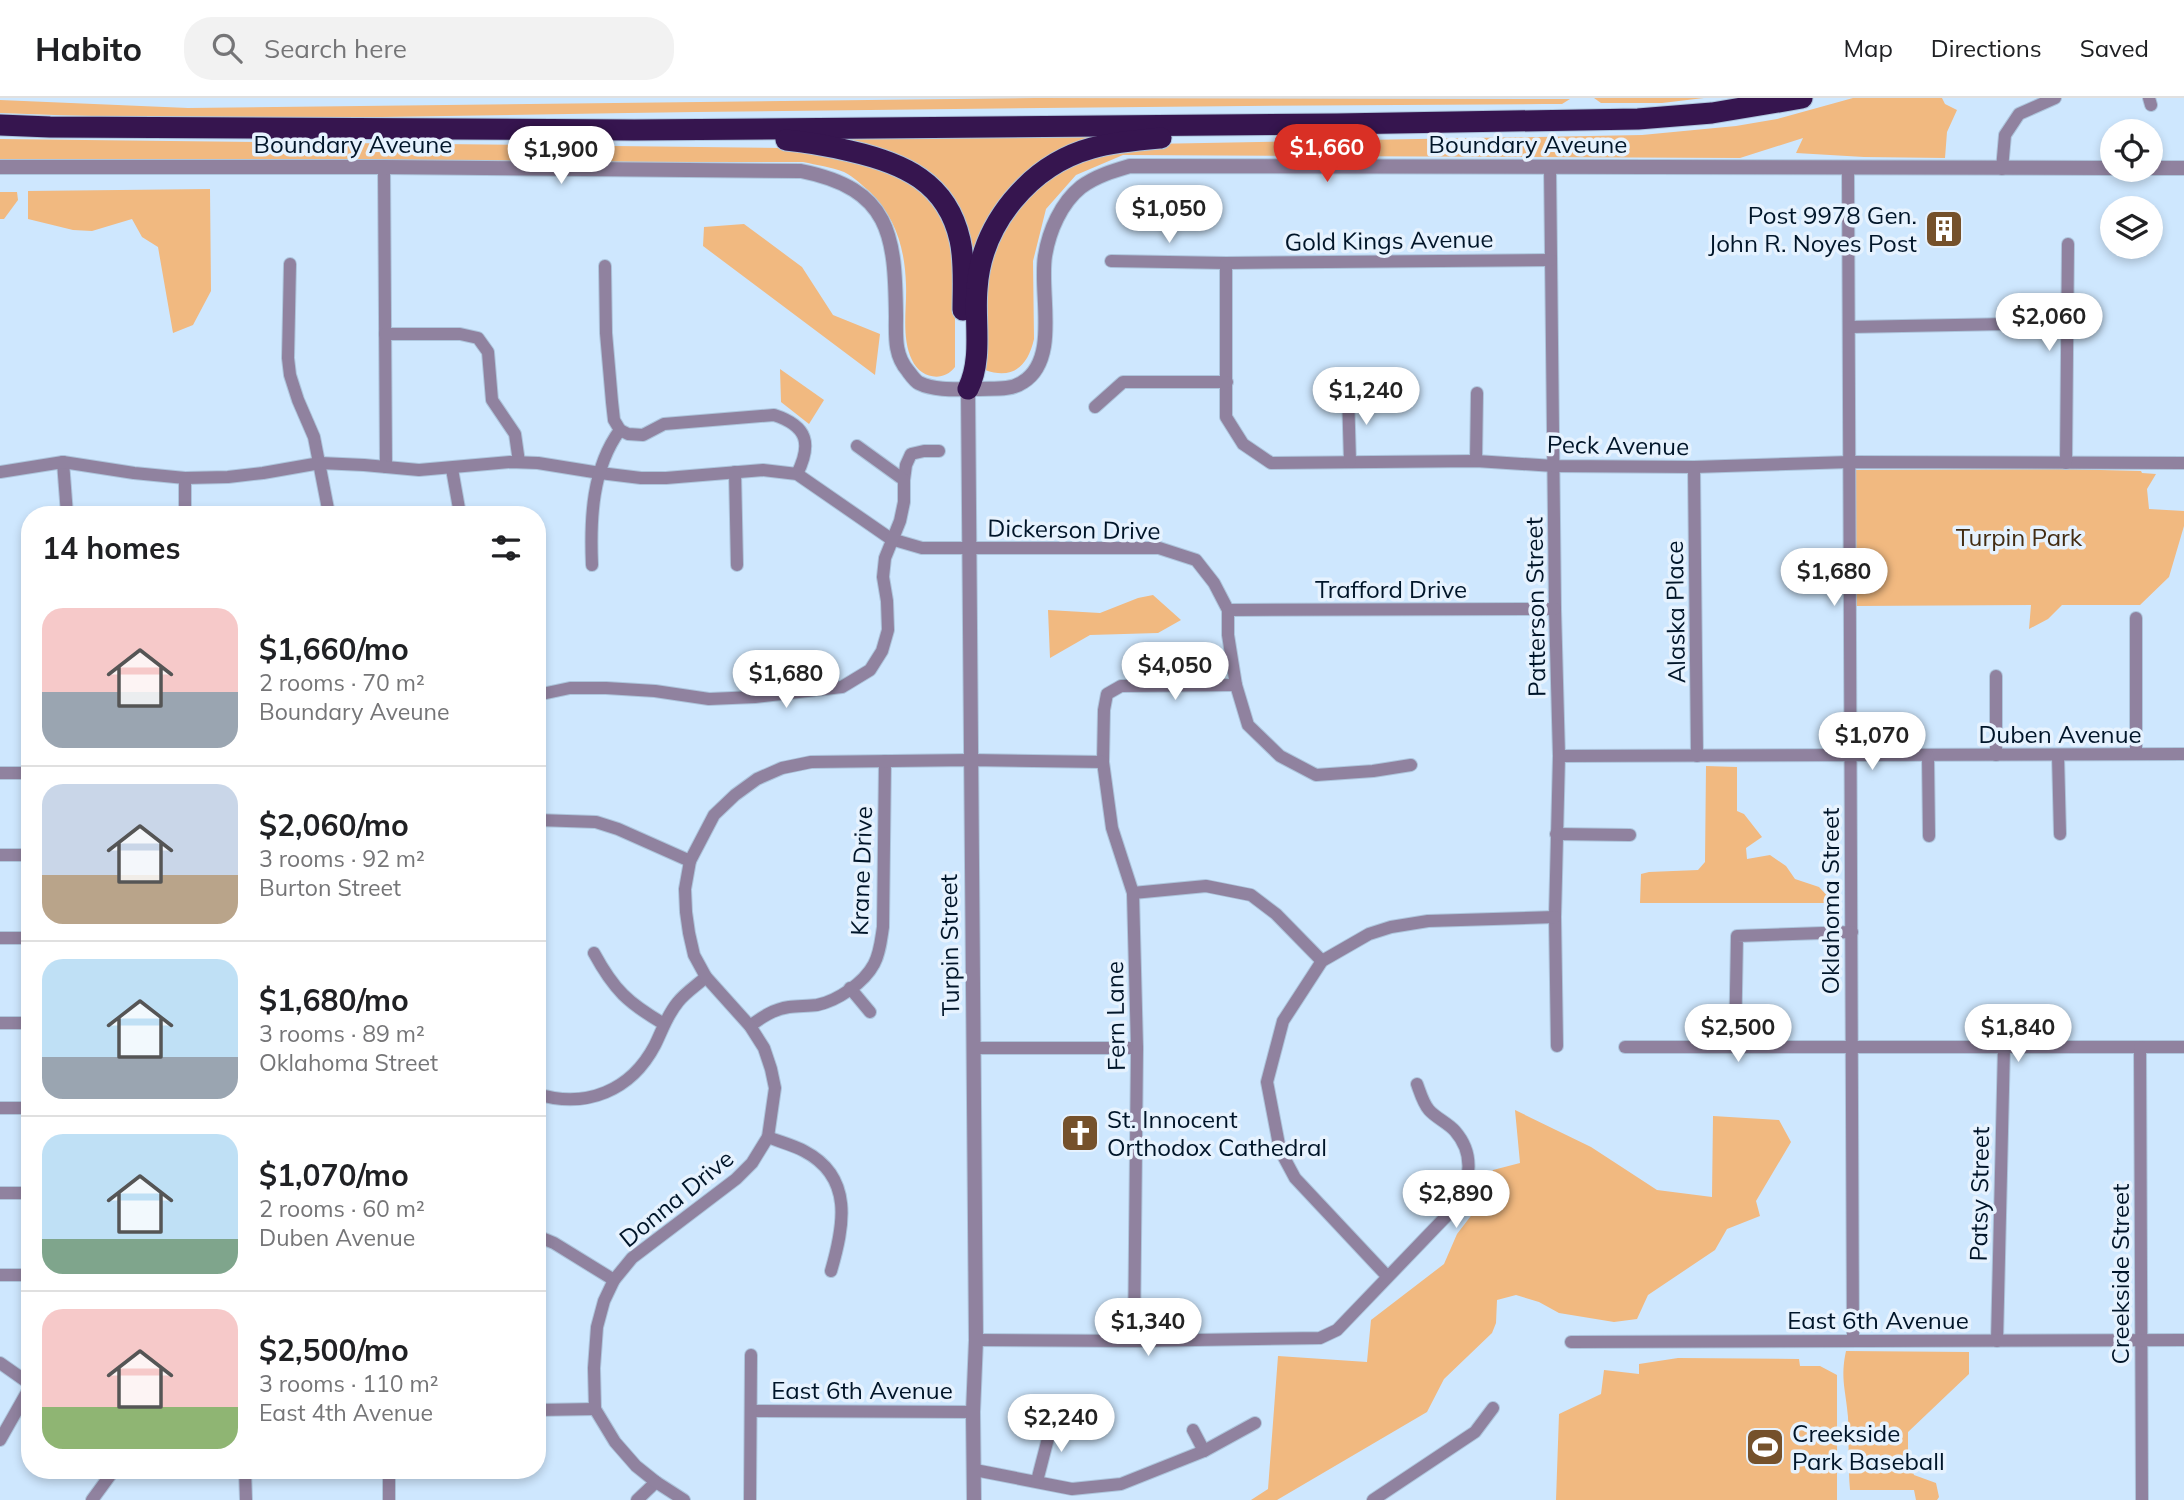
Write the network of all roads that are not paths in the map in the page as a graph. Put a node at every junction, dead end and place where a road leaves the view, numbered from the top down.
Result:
1 (1802, 98) edge
2 (2055, 98) edge
3 (1337, 124) junction
4 (0, 125) edge
5 (634, 130) junction
6 (0, 167) edge
7 (384, 167) junction
8 (1550, 167) junction
9 (1848, 167) junction
10 (2100, 168) edge
11 (2163, 168) edge
12 (2184, 168) edge
13 (2002, 169) junction
14 (2068, 244) dead end
15 (1552, 260) junction
16 (1111, 261) dead end
17 (1226, 263) junction
18 (290, 264) dead end
19 (605, 266) dead end
20 (2066, 323) junction
21 (1850, 327) junction
22 (385, 334) junction
23 (1227, 382) junction
24 (968, 389) junction
25 (1348, 393) dead end
26 (1476, 393) dead end
27 (1095, 407) dead end
28 (620, 430) junction
29 (857, 446) dead end
30 (939, 451) dead end
31 (1476, 461) junction
32 (63, 462) junction
33 (1350, 462) junction
34 (320, 463) junction
35 (519, 463) junction
36 (1850, 463) junction
37 (2066, 463) junction
38 (2184, 463) edge
39 (1554, 466) junction
40 (386, 467) junction
41 (1694, 467) junction
42 (452, 469) junction
43 (0, 472) edge
44 (735, 472) junction
45 (600, 473) junction
46 (797, 474) junction
47 (185, 478) junction
48 (905, 480) junction
49 (66, 506) edge
50 (185, 506) edge
51 (328, 506) edge
52 (459, 506) edge
53 (891, 539) junction
54 (971, 548) junction
55 (592, 565) dead end
56 (737, 565) dead end
57 (1555, 609) junction
58 (1228, 610) junction
59 (2136, 618) dead end
60 (1996, 676) dead end
61 (1236, 685) junction
62 (546, 693) edge
63 (2136, 754) junction
64 (2184, 754) edge
65 (1697, 755) junction
66 (1851, 755) junction
67 (1928, 755) junction
68 (1996, 755) junction
69 (2058, 755) junction
70 (1559, 756) junction
71 (970, 760) junction
72 (885, 761) junction
73 (1103, 762) junction
74 (1410, 765) dead end
75 (0, 773) edge
76 (21, 773) edge
77 (546, 820) edge
78 (1556, 834) junction
79 (2060, 834) dead end
80 (1630, 835) dead end
81 (1929, 836) dead end
82 (0, 855) edge
83 (21, 855) edge
84 (690, 861) junction
85 (1133, 893) junction
86 (1555, 917) junction
87 (1852, 932) junction
88 (0, 938) edge
89 (21, 938) edge
90 (594, 953) dead end
91 (1322, 961) junction
92 (706, 977) junction
93 (850, 988) junction
94 (870, 1012) dead end
95 (0, 1023) edge
96 (21, 1023) edge
97 (664, 1024) junction
98 (750, 1026) junction
99 (1557, 1046) dead end
100 (1625, 1047) dead end
101 (1735, 1047) junction
102 (1852, 1047) junction
103 (2004, 1047) junction
104 (2140, 1047) junction
105 (2184, 1047) edge
106 (973, 1048) junction
107 (1138, 1048) junction
108 (1417, 1084) dead end
109 (546, 1096) edge
110 (0, 1108) edge
111 (21, 1108) edge
112 (768, 1138) junction
113 (21, 1193) edge
114 (0, 1194) edge
115 (546, 1240) edge
116 (831, 1271) dead end
117 (0, 1275) edge
118 (21, 1275) edge
119 (1387, 1276) junction
120 (614, 1280) junction
121 (976, 1340) junction
122 (2141, 1340) junction
123 (2184, 1340) edge
124 (1134, 1341) junction
125 (1853, 1341) junction
126 (1997, 1341) junction
127 (1571, 1342) dead end
128 (751, 1355) dead end
129 (0, 1363) edge
130 (21, 1379) edge
131 (21, 1402) edge
132 (1493, 1408) dead end
133 (546, 1409) edge
134 (595, 1409) junction
135 (751, 1411) junction
136 (973, 1412) junction
137 (1054, 1419) dead end
138 (1255, 1423) dead end
139 (1193, 1430) dead end
140 (0, 1440) edge
141 (1204, 1451) junction
142 (975, 1470) junction
143 (107, 1479) edge
144 (245, 1479) edge
145 (389, 1479) edge
146 (1037, 1481) junction
147 (656, 1482) junction
148 (92, 1500) edge
149 (246, 1500) edge
150 (389, 1500) edge
151 (637, 1500) edge
152 (684, 1500) edge
153 (750, 1500) edge
154 (974, 1500) edge
155 (1373, 1500) edge
156 (2142, 1500) edge

1 - 3 highway
2 - 13 street
3 - 5 highway
3 - 24 highway
4 - 5 highway
5 - 24 highway
6 - 7 street, Boundary Aveune
7 - 22 street
7 - 24 street, Boundary Aveune
8 - 9 street, Boundary Aveune
8 - 15 street, Patterson Street
8 - 24 street, Boundary Aveune
9 - 13 street, Boundary Aveune
9 - 21 street, Oklahoma Street
10 - 13 street, Boundary Aveune
11 - 12 street
14 - 20 street
15 - 17 street, Gold Kings Avenue
15 - 39 street, Patterson Street
16 - 17 street, Gold Kings Avenue
17 - 23 street, Peck Avenue
18 - 34 street
19 - 28 street
20 - 21 street
20 - 37 street
21 - 36 street, Oklahoma Street
22 - 35 street
22 - 40 street
23 - 27 street
23 - 33 street, Peck Avenue
24 - 54 street, Turpin Street
25 - 33 street
26 - 31 street
28 - 45 street
28 - 46 street
29 - 48 street
30 - 48 street
31 - 33 street, Peck Avenue
31 - 39 street, Peck Avenue
32 - 43 street
32 - 47 street
32 - 49 street
34 - 40 street
34 - 47 street
34 - 51 street
35 - 42 street
35 - 45 street
36 - 37 street, Peck Avenue
36 - 41 street, Peck Avenue
36 - 66 street, Oklahoma Street
37 - 38 street, Peck Avenue
39 - 41 street, Peck Avenue
39 - 57 street, Patterson Street
40 - 42 street
41 - 65 street, Alaska Place
42 - 52 street
44 - 45 street
44 - 46 street
44 - 56 street
45 - 55 street
46 - 53 street, Dickerson Drive
47 - 50 street
48 - 53 street
53 - 54 street, Dickerson Drive
53 - 62 street
54 - 58 street, Dickerson Drive
54 - 71 street, Turpin Street
57 - 58 street, Trafford Drive
57 - 70 street, Patterson Street
58 - 61 street, Dickerson Drive
59 - 63 street
60 - 68 street
61 - 73 street, Fern Lane
61 - 74 street, Dickerson Drive
63 - 64 street, Duben Avenue
63 - 69 street, Duben Avenue
65 - 66 street, Duben Avenue
65 - 70 street, Duben Avenue
66 - 67 street, Duben Avenue
66 - 87 street, Oklahoma Street
67 - 68 street, Duben Avenue
67 - 81 street
68 - 69 street, Duben Avenue
69 - 79 street
70 - 78 street, Patterson Street
71 - 72 street, Donna Drive
71 - 73 street, Donna Drive
71 - 106 street, Turpin Street
72 - 84 street, Donna Drive
72 - 93 street, Krane Drive
73 - 85 street, Fern Lane
75 - 76 street
77 - 84 street
78 - 80 street
78 - 86 street, Patterson Street
82 - 83 street
84 - 92 street, Donna Drive
85 - 91 street
85 - 107 street, Fern Lane
86 - 91 street
86 - 99 street, Patterson Street
87 - 101 street
87 - 102 street, Oklahoma Street
88 - 89 street
90 - 97 street
91 - 119 street
92 - 97 street
92 - 98 street, Donna Drive
93 - 94 street
93 - 98 street, Krane Drive
95 - 96 street
97 - 109 street
98 - 112 street, Donna Drive
100 - 101 street
101 - 102 street
102 - 103 street
102 - 125 street, Oklahoma Street
103 - 104 street
103 - 126 street, Patsy Street
104 - 105 street
104 - 122 street, Creekside Street
106 - 107 street
106 - 121 street, Turpin Street
107 - 124 street, Fern Lane
108 - 119 street
110 - 111 street
112 - 116 street
112 - 120 street, Donna Drive
113 - 114 street
115 - 120 street
117 - 118 street
119 - 124 street
120 - 134 street, Donna Drive
121 - 124 street
121 - 136 street, Turpin Street
122 - 123 street, East 6th Avenue
122 - 126 street, East 6th Avenue
122 - 156 street, Creekside Street
125 - 126 street, East 6th Avenue
125 - 127 street, East 6th Avenue
128 - 135 street
129 - 130 street
131 - 140 street
132 - 155 street
133 - 134 street
134 - 147 street, Donna Drive
135 - 136 street, East 6th Avenue
135 - 153 street
136 - 142 street, Turpin Street
137 - 146 street
138 - 141 street
139 - 141 street
141 - 146 street
142 - 146 street
142 - 154 street, Turpin Street
143 - 148 street
144 - 149 street
145 - 150 street
147 - 151 street
147 - 152 street, Donna Drive

